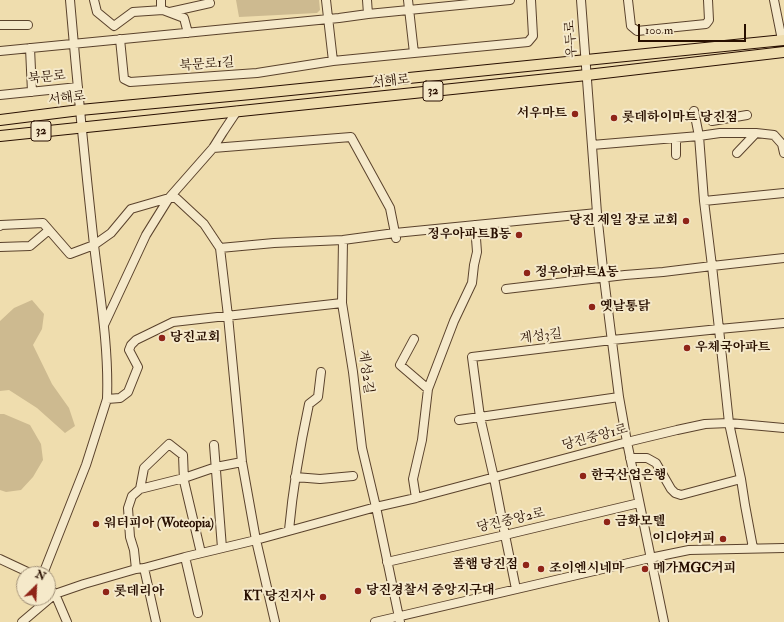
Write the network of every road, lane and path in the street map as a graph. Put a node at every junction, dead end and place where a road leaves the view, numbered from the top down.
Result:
1 (70, 0) edge
2 (94, 0) edge
3 (160, 0) edge
4 (326, 0) edge
5 (367, 0) edge
6 (408, 0) edge
7 (510, 0) edge
8 (531, 0) edge
9 (581, 0) edge
10 (628, 0) edge
11 (708, 0) edge
12 (774, 0) edge
13 (490, 1) edge
14 (210, 3) dead end
15 (450, 3) edge
16 (409, 10) junction
17 (166, 11) junction
18 (368, 14) junction
19 (328, 20) junction
20 (28, 24) dead end
21 (0, 26) edge
22 (784, 29) edge
23 (188, 32) junction
24 (120, 39) junction
25 (783, 40) edge
26 (74, 44) junction
27 (30, 48) junction
28 (0, 51) edge
29 (784, 52) edge
30 (414, 53) junction
31 (586, 60) junction
32 (333, 61) junction
33 (587, 76) junction
34 (78, 87) junction
35 (32, 92) junction
36 (0, 95) edge
37 (80, 110) junction
38 (237, 111) junction
39 (694, 111) dead end
40 (747, 115) dead end
41 (723, 119) junction
42 (0, 120) edge
43 (712, 121) dead end
44 (82, 127) junction
45 (720, 133) junction
46 (756, 133) junction
47 (0, 136) edge
48 (699, 136) junction
49 (676, 138) junction
50 (592, 145) junction
51 (213, 148) junction
52 (737, 153) dead end
53 (784, 154) edge
54 (676, 155) dead end
55 (784, 193) edge
56 (169, 198) junction
57 (704, 201) junction
58 (597, 213) junction
59 (475, 225) junction
60 (0, 226) edge
61 (49, 230) junction
62 (396, 235) junction
63 (343, 240) junction
64 (94, 244) junction
65 (0, 248) edge
66 (220, 248) junction
67 (784, 258) edge
68 (712, 266) junction
69 (604, 278) junction
70 (506, 289) dead end
71 (342, 303) junction
72 (228, 316) junction
73 (784, 324) edge
74 (104, 326) junction
75 (719, 329) junction
76 (414, 339) dead end
77 (612, 340) junction
78 (321, 372) dead end
79 (428, 389) junction
80 (619, 397) junction
81 (107, 399) junction
82 (480, 417) junction
83 (459, 420) dead end
84 (729, 423) junction
85 (784, 428) edge
86 (627, 442) junction
87 (214, 445) dead end
88 (630, 458) junction
89 (242, 462) junction
90 (216, 467) junction
91 (353, 476) dead end
92 (295, 477) junction
93 (184, 478) junction
94 (494, 478) junction
95 (741, 479) junction
96 (140, 489) junction
97 (416, 498) junction
98 (639, 503) junction
99 (376, 507) junction
100 (290, 530) junction
101 (504, 535) junction
102 (256, 540) junction
103 (222, 548) junction
104 (753, 548) junction
105 (784, 548) edge
106 (202, 553) junction
107 (185, 557) junction
108 (650, 558) junction
109 (0, 559) edge
110 (387, 562) junction
111 (16, 566) edge
112 (46, 566) edge
113 (140, 569) junction
114 (516, 589) junction
115 (56, 594) edge
116 (56, 596) edge
117 (41, 606) edge
118 (198, 613) dead end
119 (399, 619) edge
120 (22, 622) edge
121 (67, 622) edge
122 (156, 622) edge
123 (275, 622) edge
124 (375, 622) edge
125 (664, 622) edge

1 - 26 street, 북문로
2 - 17 street
3 - 17 street
4 - 19 street
5 - 18 street
6 - 16 street
7 - 13 street
8 - 30 street, 북문로1길
9 - 31 street, 우두로
10 - 11 street
12 - 25 street
13 - 15 street
14 - 17 street
15 - 16 street
16 - 18 street
16 - 30 street
17 - 23 street
18 - 19 street
19 - 23 street
19 - 32 street
20 - 21 street
22 - 25 street
23 - 24 street
24 - 26 street
24 - 32 street, 북문로1길
25 - 31 main road, 서해로
26 - 27 street
26 - 34 street, 북문로
27 - 28 street
27 - 35 street
29 - 33 main road, 서해로 / 32
30 - 32 street, 북문로1길
31 - 33 street, 우두로
31 - 37 main road, 서해로
33 - 38 main road, 서해로 / 32
33 - 50 street
34 - 35 street, 북문로
34 - 37 street
35 - 36 street, 북문로
37 - 42 main road, 서해로
37 - 44 street
38 - 44 main road, 서해로 / 32
38 - 51 street
39 - 48 street
40 - 41 street
41 - 43 street
41 - 45 street
44 - 47 main road, 서해로 / 32
44 - 64 street
45 - 46 street
45 - 48 street
46 - 52 street
46 - 53 street
48 - 49 street
48 - 57 street
49 - 50 street
49 - 54 street
50 - 58 street
51 - 56 street
51 - 62 street
55 - 57 street
56 - 64 street
56 - 66 street
56 - 74 street
57 - 68 street
58 - 59 street
58 - 69 street
59 - 62 street
59 - 79 street
60 - 61 street
61 - 64 street
61 - 65 street
62 - 63 street
63 - 66 street
63 - 71 street, 계성2길
64 - 74 street
66 - 72 street
67 - 68 street
68 - 69 street
68 - 75 street
69 - 70 street
69 - 77 street
71 - 72 street
71 - 99 street, 계성2길
72 - 81 street
72 - 89 street
73 - 75 street, 계성3길
74 - 81 street
75 - 77 street, 계성3길
75 - 84 street
76 - 79 street
77 - 80 street
77 - 82 street, 계성3길
78 - 92 street
79 - 97 street
80 - 82 street
80 - 86 street
81 - 112 street
82 - 83 street
82 - 94 street
84 - 85 street, 당진중앙1로
84 - 86 street, 당진중앙1로
84 - 95 street
86 - 88 street
86 - 94 street, 당진중앙1로
87 - 90 street
88 - 95 street
88 - 98 street
89 - 90 street
89 - 102 street
90 - 93 street
90 - 103 street
91 - 92 street
92 - 100 street
93 - 96 street
93 - 96 street
93 - 106 street
94 - 97 street, 당진중앙1로
94 - 101 street
95 - 104 street
96 - 113 street
97 - 99 street, 당진중앙1로
98 - 101 street, 당진중앙2로
98 - 108 street
99 - 100 street, 당진중앙1로
99 - 110 street
100 - 102 street, 당진중앙1로
101 - 110 street, 당진중앙2로
101 - 114 street
102 - 103 street, 당진중앙1로
102 - 123 street
103 - 106 street, 당진중앙1로
104 - 105 street
104 - 108 street
106 - 107 street, 당진중앙1로
107 - 113 street, 당진중앙1로
107 - 118 street
108 - 114 street
108 - 125 street
109 - 111 street
110 - 119 street
113 - 115 street, 당진중앙1로
113 - 122 street
114 - 119 street
116 - 121 street
117 - 120 street, 당진중앙1로
119 - 124 street

